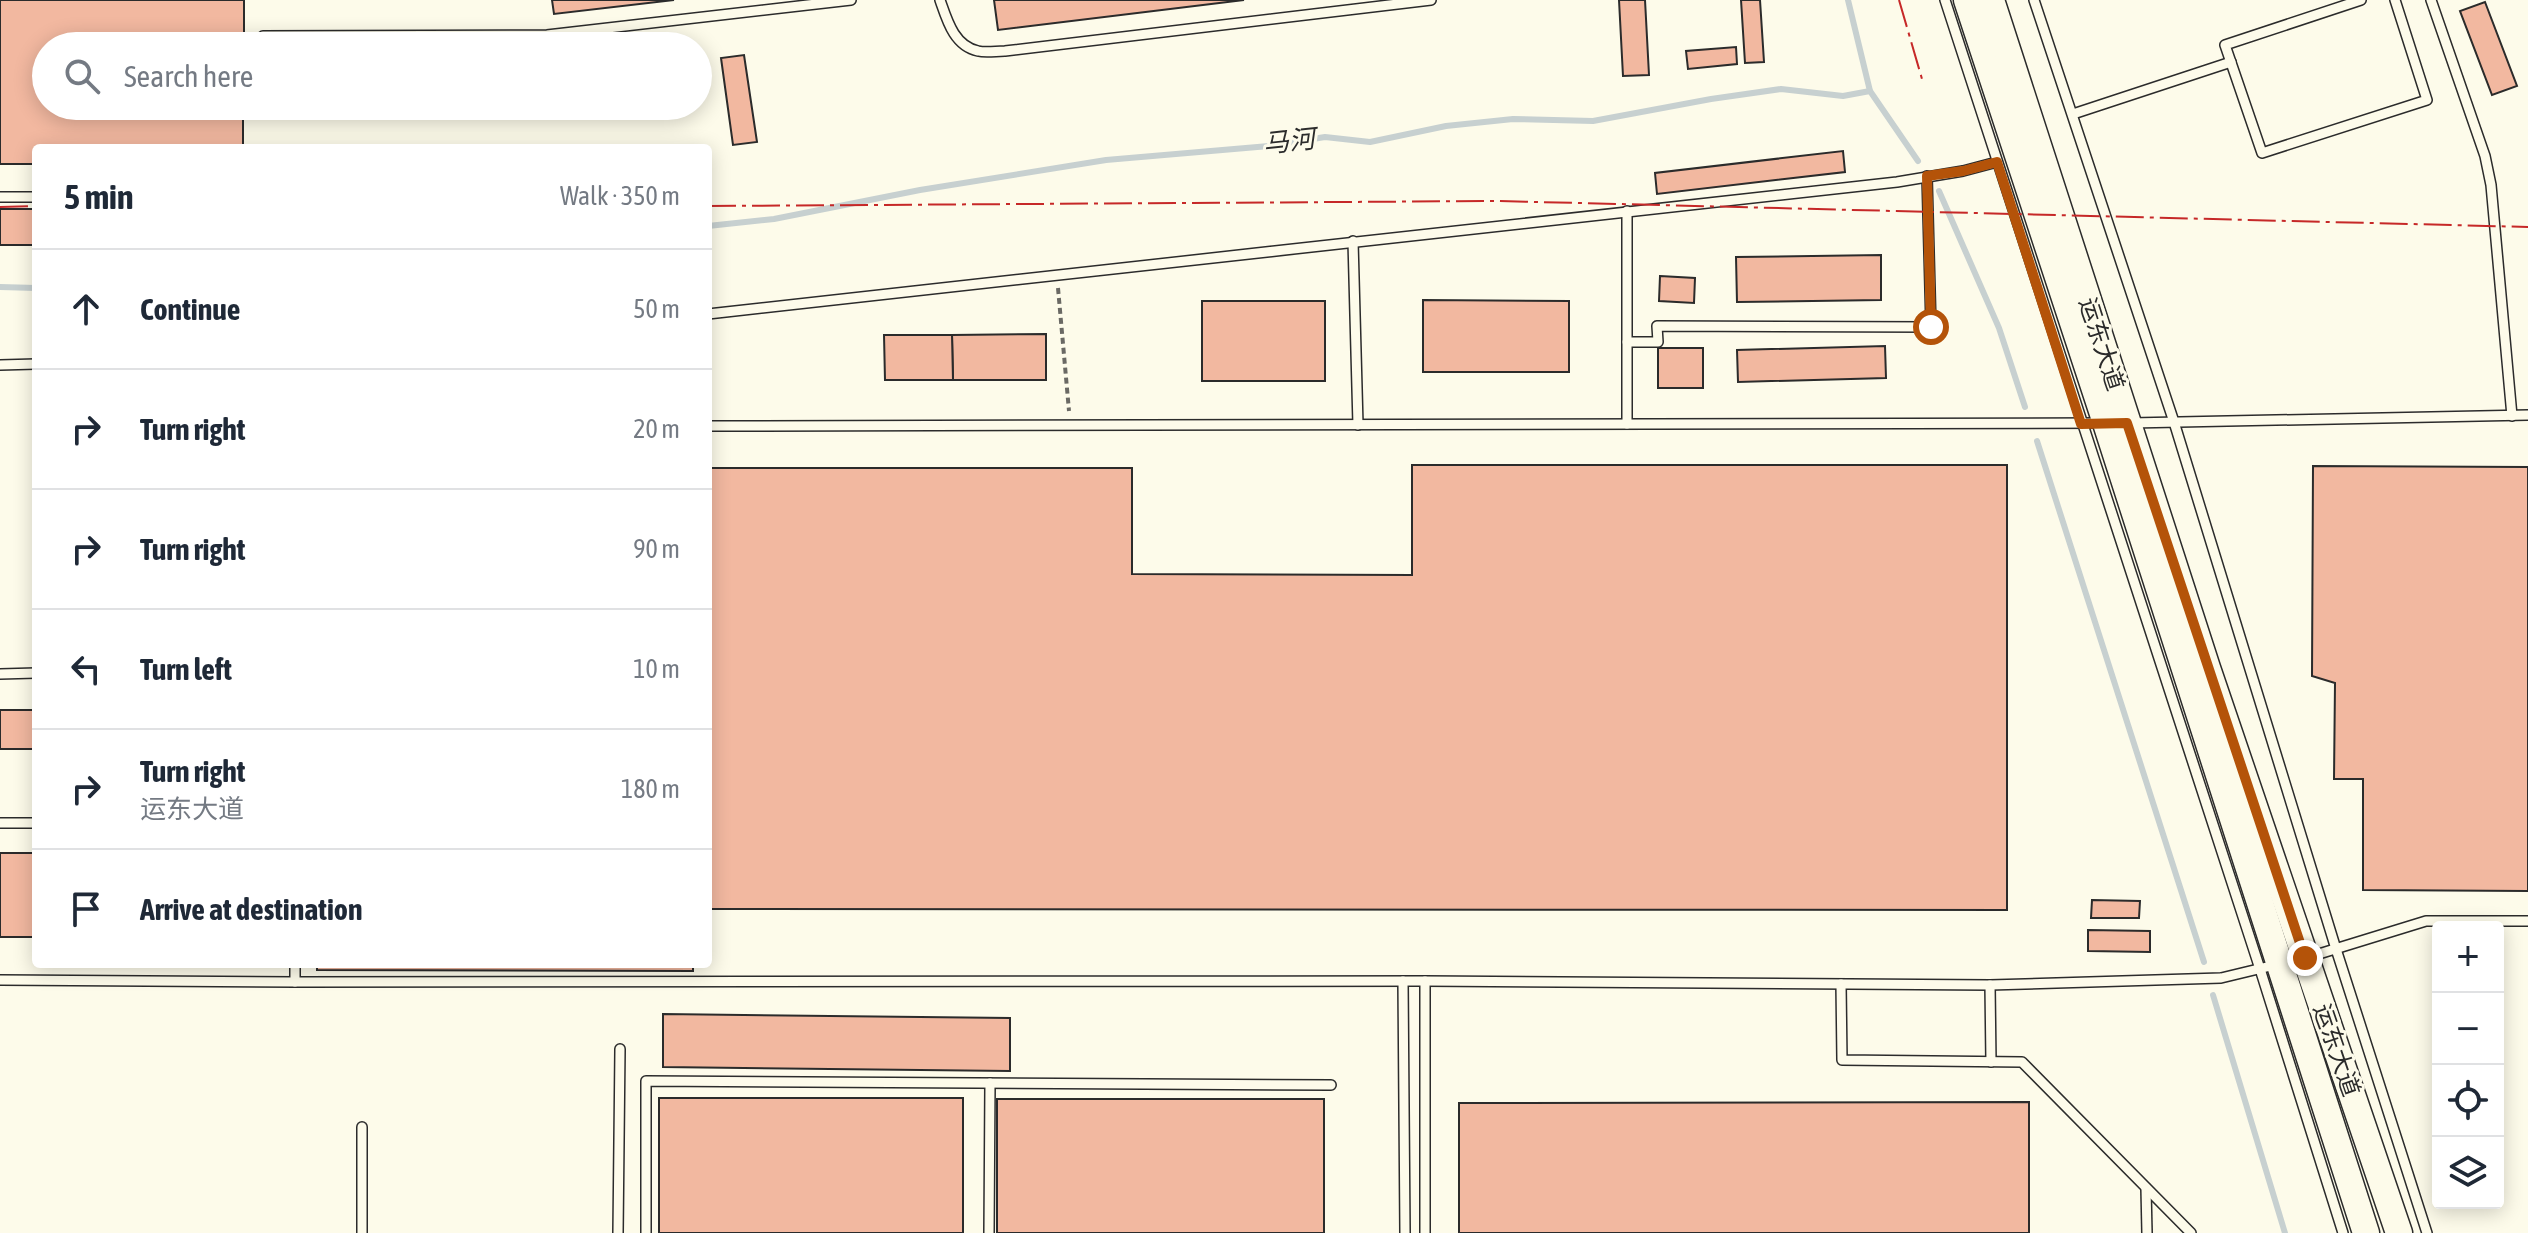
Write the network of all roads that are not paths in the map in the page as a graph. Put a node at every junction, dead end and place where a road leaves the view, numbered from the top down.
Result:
1 (851, 0) edge
2 (940, 0) edge
3 (1431, 0) edge
4 (1945, 0) edge
5 (1967, 0) edge
6 (1991, 0) edge
7 (2034, 0) edge
8 (2361, 0) edge
9 (2395, 0) edge
10 (2431, 0) edge
11 (573, 32) edge
12 (2231, 62) junction
13 (2073, 114) junction
14 (1997, 162) junction
15 (1927, 176) junction
16 (0, 197) edge
17 (32, 197) edge
18 (1627, 211) junction
19 (1353, 241) junction
20 (712, 314) edge
21 (1627, 342) junction
22 (32, 364) edge
23 (0, 365) edge
24 (2528, 415) edge
25 (2512, 416) junction
26 (2174, 422) junction
27 (2105, 423) junction
28 (1627, 424) junction
29 (1358, 425) junction
30 (712, 426) edge
31 (32, 673) edge
32 (0, 674) edge
33 (0, 823) edge
34 (32, 823) edge
35 (2528, 921) edge
36 (2336, 949) junction
37 (2305, 958) junction
38 (2270, 966) junction
39 (295, 968) edge
40 (0, 980) edge
41 (1403, 981) junction
42 (1425, 981) junction
43 (295, 982) junction
44 (1841, 984) junction
45 (1990, 985) junction
46 (620, 1049) dead end
47 (1991, 1062) junction
48 (990, 1083) junction
49 (1331, 1085) dead end
50 (362, 1127) dead end
51 (2146, 1188) junction
52 (362, 1233) edge
53 (618, 1233) edge
54 (646, 1233) edge
55 (989, 1233) edge
56 (1405, 1233) edge
57 (1425, 1233) edge
58 (2147, 1233) edge
59 (2191, 1233) edge
60 (2343, 1233) edge
61 (2366, 1233) edge
62 (2399, 1233) edge
63 (2427, 1233) edge

1 - 11 lane
2 - 3 lane
4 - 14 lane
5 - 27 main road, 运东大道
6 - 27 main road, 运东大道
7 - 13 lane
8 - 12 lane
9 - 12 lane
10 - 25 lane
12 - 13 lane
13 - 26 lane
14 - 15 lane
14 - 27 lane
15 - 18 lane
15 - 21 lane
16 - 17 lane
18 - 19 lane
18 - 21 lane
19 - 20 lane
19 - 29 lane
21 - 28 lane
22 - 23 lane
24 - 25 lane
25 - 26 lane
26 - 27 lane
26 - 36 lane
27 - 28 lane
27 - 37 main road, 运东大道
27 - 38 main road, 运东大道
28 - 29 lane
29 - 30 lane
31 - 32 lane
33 - 34 lane
35 - 36 lane
36 - 37 lane
36 - 63 lane
37 - 38 lane
37 - 62 main road, 运东大道
38 - 45 lane
38 - 60 lane
38 - 61 main road, 运东大道
39 - 43 lane
40 - 43 lane
41 - 42 lane
41 - 43 lane
41 - 56 lane
42 - 44 lane
42 - 57 lane
44 - 45 lane
44 - 47 lane
45 - 47 lane
46 - 53 lane
47 - 51 lane
48 - 49 lane
48 - 54 lane
48 - 55 lane
50 - 52 lane
51 - 58 lane
51 - 59 lane

